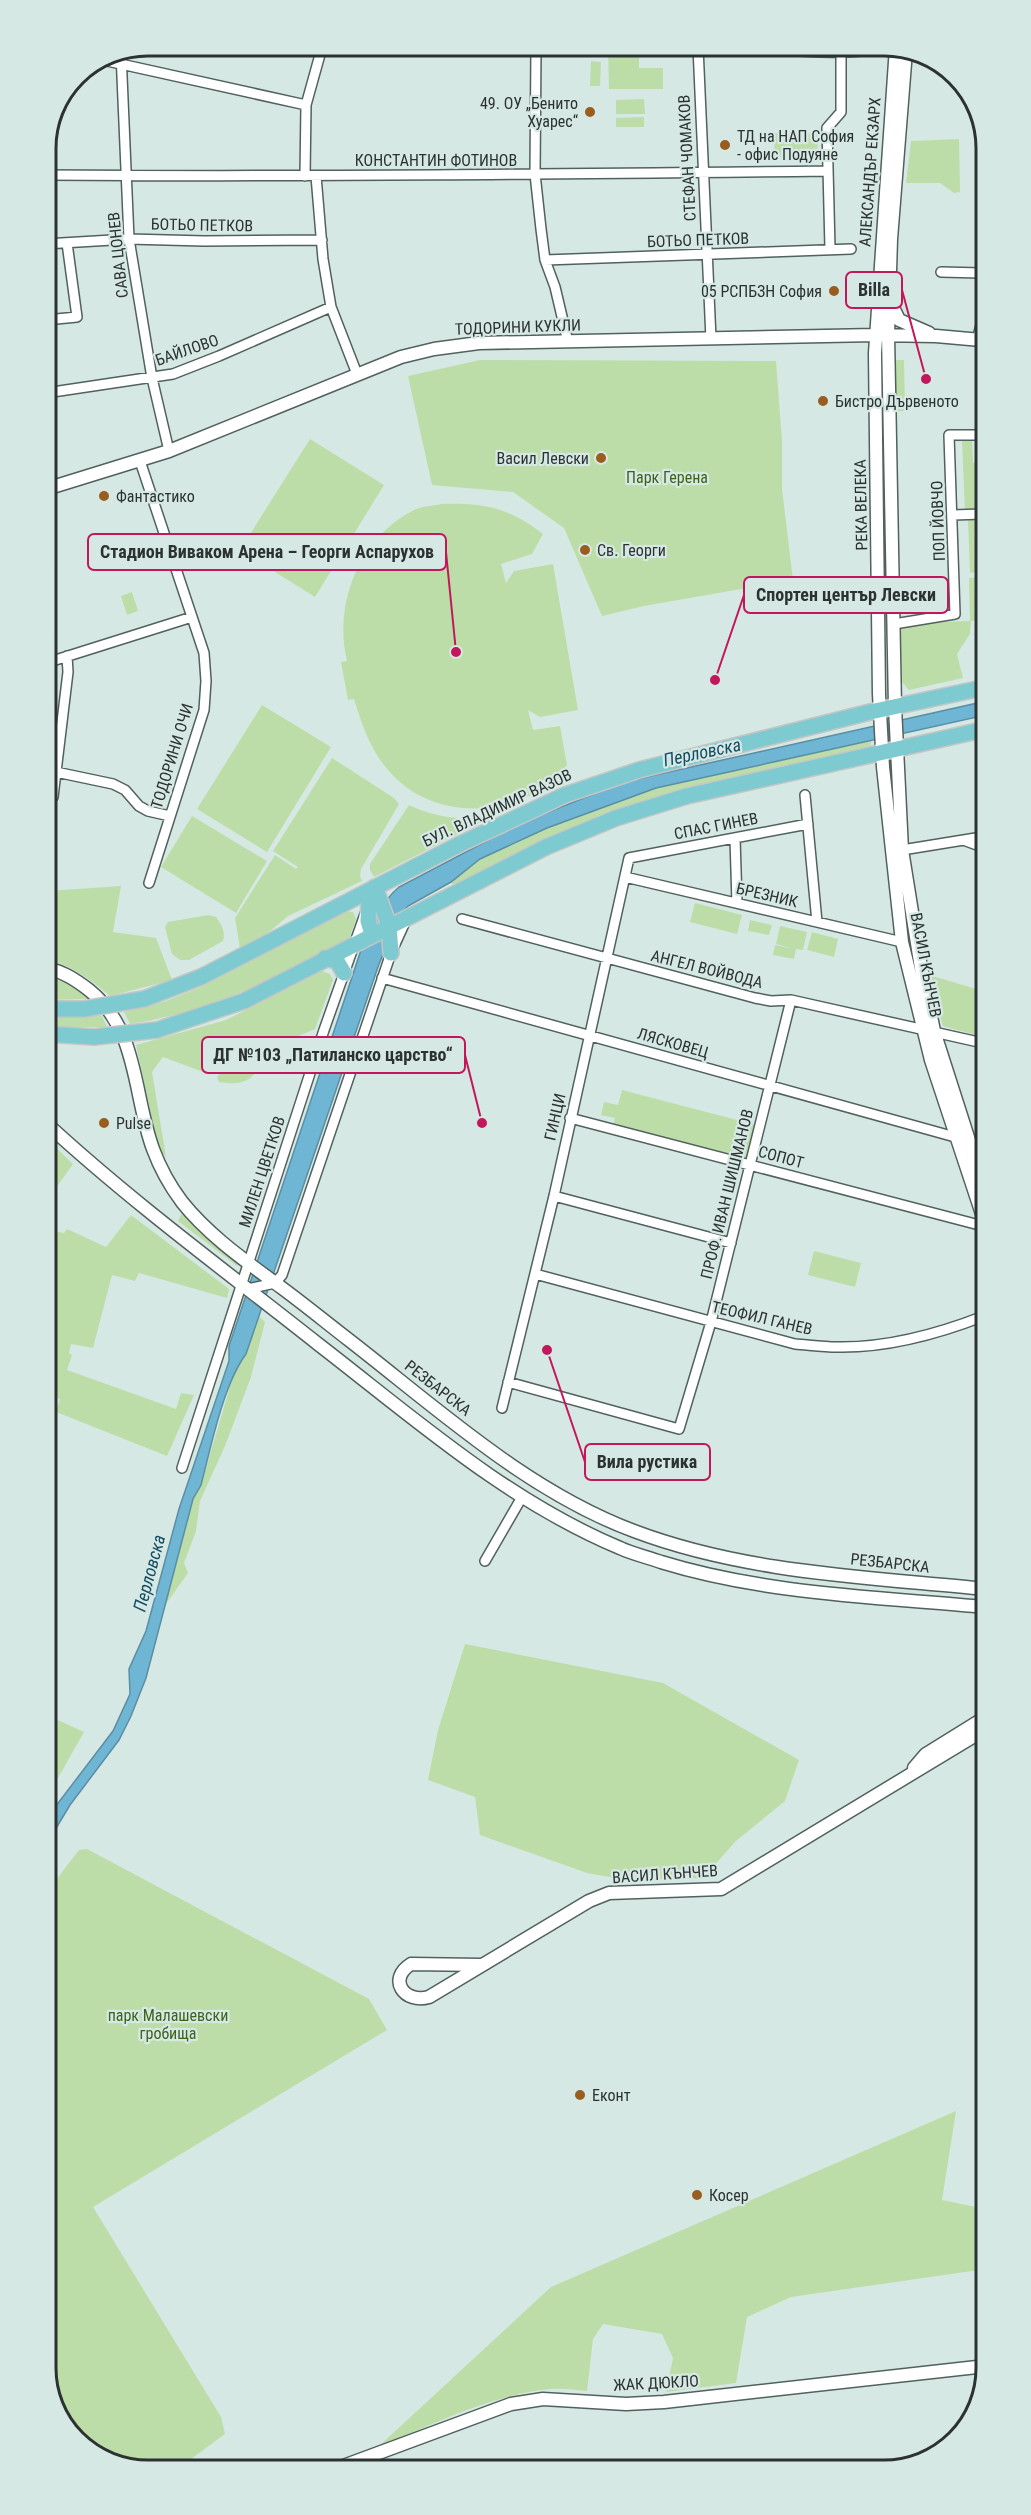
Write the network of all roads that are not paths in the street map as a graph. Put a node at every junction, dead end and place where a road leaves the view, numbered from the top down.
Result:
1 (320, 56) edge
2 (536, 56) edge
3 (698, 56) edge
4 (841, 56) edge
5 (894, 56) edge
6 (905, 58) edge
7 (122, 60) edge
8 (112, 63) edge
9 (122, 66) junction
10 (306, 105) junction
11 (828, 171) junction
12 (702, 172) junction
13 (535, 174) junction
14 (56, 175) edge
15 (126, 176) junction
16 (305, 176) junction
17 (316, 176) junction
18 (129, 238) junction
19 (322, 240) junction
20 (67, 243) junction
21 (56, 244) edge
22 (830, 249) junction
23 (851, 249) dead end
24 (707, 255) junction
25 (545, 260) junction
26 (941, 272) dead end
27 (976, 273) edge
28 (888, 296) junction
29 (331, 307) junction
30 (56, 319) edge
31 (881, 335) junction
32 (936, 336) junction
33 (711, 339) junction
34 (976, 340) edge
35 (568, 342) junction
36 (357, 374) junction
37 (152, 378) junction
38 (56, 392) edge
39 (976, 435) edge
40 (169, 451) junction
41 (140, 461) junction
42 (56, 486) edge
43 (976, 514) edge
44 (953, 516) junction
45 (192, 617) junction
46 (894, 624) junction
47 (67, 656) junction
48 (56, 660) edge
49 (976, 690) edge
50 (888, 714) junction
51 (976, 731) edge
52 (890, 747) junction
53 (56, 772) joint
54 (805, 795) dead end
55 (170, 816) junction
56 (808, 824) junction
57 (735, 838) junction
58 (976, 838) edge
59 (964, 840) junction
60 (976, 845) edge
61 (902, 850) junction
62 (629, 858) joint
63 (625, 877) junction
64 (149, 883) dead end
65 (375, 887) junction
66 (737, 903) junction
67 (369, 904) junction
68 (409, 915) junction
69 (462, 919) dead end
70 (817, 922) junction
71 (389, 925) junction
72 (372, 934) junction
73 (902, 942) junction
74 (354, 944) junction
75 (391, 953) junction
76 (326, 958) junction
77 (607, 958) junction
78 (56, 972) edge
79 (344, 973) junction
80 (382, 978) junction
81 (791, 1000) junction
82 (56, 1009) edge
83 (921, 1028) junction
84 (934, 1031) junction
85 (56, 1035) edge
86 (588, 1035) junction
87 (976, 1040) edge
88 (770, 1086) junction
89 (570, 1118) junction
90 (56, 1132) edge
91 (955, 1137) junction
92 (976, 1162) edge
93 (750, 1165) junction
94 (554, 1196) junction
95 (976, 1197) edge
96 (976, 1224) edge
97 (731, 1243) junction
98 (249, 1264) junction
99 (535, 1274) junction
100 (275, 1283) junction
101 (245, 1286) junction
102 (976, 1319) edge
103 (711, 1322) junction
104 (508, 1382) junction
105 (502, 1408) dead end
106 (182, 1468) dead end
107 (522, 1497) junction
108 (485, 1561) dead end
109 (976, 1588) edge
110 (976, 1606) edge
111 (976, 1723) edge
112 (976, 1735) edge
113 (909, 1774) junction
114 (482, 1965) junction
115 (976, 2367) edge
116 (362, 2459) edge

1 - 10 street
2 - 13 street
3 - 12 street, СТЕФАН ЧОМАКОВ
4 - 11 street
5 - 31 street, АЛЕКСАНДЪР ЕКЗАРХ
6 - 28 street, АЛЕКСАНДЪР ЕКЗАРХ
7 - 9 street, САВА ЦОНЕВ
8 - 9 street
9 - 10 street
9 - 15 street, САВА ЦОНЕВ
10 - 16 street
11 - 12 street, КОНСТАНТИН ФОТИНОВ
11 - 22 street
12 - 13 street, КОНСТАНТИН ФОТИНОВ
12 - 24 street, СТЕФАН ЧОМАКОВ
13 - 17 street, КОНСТАНТИН ФОТИНОВ
13 - 25 street
14 - 15 street, КОНСТАНТИН ФОТИНОВ
15 - 16 street, КОНСТАНТИН ФОТИНОВ
15 - 18 street, САВА ЦОНЕВ
16 - 17 street, КОНСТАНТИН ФОТИНОВ
17 - 19 street
18 - 19 street, БОТЬО ПЕТКОВ
18 - 20 street, БОТЬО ПЕТКОВ
18 - 37 street, САВА ЦОНЕВ
19 - 29 street
20 - 21 street, БОТЬО ПЕТКОВ
20 - 30 street
22 - 23 street, БОТЬО ПЕТКОВ
22 - 24 street, БОТЬО ПЕТКОВ
24 - 25 street, БОТЬО ПЕТКОВ
24 - 33 street, СТЕФАН ЧОМАКОВ
25 - 35 street
26 - 27 street
28 - 31 street, АЛЕКСАНДЪР ЕКЗАРХ
28 - 32 street
29 - 36 street
29 - 37 street, БАЙЛОВО
31 - 32 street, ТОДОРИНИ КУКЛИ
31 - 33 street, ТОДОРИНИ КУКЛИ
31 - 46 street, РЕКА ВЕЛЕКА
31 - 50 street, РЕКА ВЕЛЕКА
32 - 34 street, ТОДОРИНИ КУКЛИ
33 - 35 street, ТОДОРИНИ КУКЛИ
35 - 36 street, ТОДОРИНИ КУКЛИ
36 - 40 street, ТОДОРИНИ КУКЛИ
37 - 38 street, БАЙЛОВО
37 - 40 street, САВА ЦОНЕВ
39 - 44 street, ПОП ЙОВЧО
40 - 41 street, ТОДОРИНИ КУКЛИ
41 - 42 street, ТОДОРИНИ КУКЛИ
41 - 45 street, ТОДОРИНИ ОЧИ
43 - 44 street
44 - 46 street, ПОП ЙОВЧО
45 - 47 street
45 - 55 street, ТОДОРИНИ ОЧИ
46 - 50 street, РЕКА ВЕЛЕКА
47 - 48 street
47 - 53 street
49 - 50 main road, БУЛ. ВЛАДИМИР ВАЗОВ
50 - 52 street, ВАСИЛ КЪНЧЕВ
50 - 65 main road, БУЛ. ВЛАДИМИР ВАЗОВ
51 - 52 main road
52 - 61 street, ВАСИЛ КЪНЧЕВ
52 - 68 main road
52 - 73 street, ВАСИЛ КЪНЧЕВ
53 - 55 street
54 - 56 street
55 - 64 street, ТОДОРИНИ ОЧИ
56 - 57 street, СПАС ГИНЕВ
56 - 70 street
57 - 62 street, СПАС ГИНЕВ
57 - 66 street
58 - 59 street
59 - 60 street
59 - 61 street
61 - 84 street, ВАСИЛ КЪНЧЕВ
62 - 63 street, ГИНЦИ
63 - 66 street, БРЕЗНИК
63 - 77 street, ГИНЦИ
65 - 67 street, МИЛЕН ЦВЕТКОВ
65 - 71 main road
65 - 82 main road, БУЛ. ВЛАДИМИР ВАЗОВ, bridge
66 - 70 street, БРЕЗНИК
67 - 72 main road
67 - 74 street, МИЛЕН ЦВЕТКОВ
68 - 71 main road
68 - 75 street
69 - 77 street, АНГЕЛ ВОЙВОДА
70 - 73 street, БРЕЗНИК
71 - 72 main road
71 - 75 main road
72 - 74 main road
73 - 83 street, ВАСИЛ КЪНЧЕВ
74 - 76 main road
74 - 79 street, МИЛЕН ЦВЕТКОВ
75 - 80 street
76 - 79 main road
76 - 85 main road, bridge
77 - 81 street, АНГЕЛ ВОЙВОДА
77 - 86 street, ГИНЦИ
78 - 98 street, РЕЗБАРСКА
79 - 98 street, МИЛЕН ЦВЕТКОВ
80 - 86 street, ЛЯСКОВЕЦ
80 - 100 street
81 - 83 street, АНГЕЛ ВОЙВОДА
81 - 88 street, ПРОФ. ИВАН ШИШМАНОВ
83 - 84 street, АНГЕЛ ВОЙВОДА
83 - 91 street, ВАСИЛ КЪНЧЕВ
84 - 87 street, АНГЕЛ ВОЙВОДА
84 - 92 street, ВАСИЛ КЪНЧЕВ
86 - 88 street, ЛЯСКОВЕЦ
86 - 89 street, ГИНЦИ
88 - 91 street, ЛЯСКОВЕЦ
88 - 93 street, ПРОФ. ИВАН ШИШМАНОВ
89 - 93 street, СОПОТ
89 - 94 street, ГИНЦИ
90 - 101 street
91 - 95 street, ВАСИЛ КЪНЧЕВ
93 - 96 street, СОПОТ
93 - 97 street, ПРОФ. ИВАН ШИШМАНОВ
94 - 97 street
94 - 99 street, ГИНЦИ
97 - 103 street, ПРОФ. ИВАН ШИШМАНОВ
98 - 100 street, РЕЗБАРСКА
98 - 101 street, МИЛЕН ЦВЕТКОВ
99 - 103 street, ТЕОФИЛ ГАНЕВ
99 - 104 street, ГИНЦИ
100 - 101 street
100 - 109 street, РЕЗБАРСКА
101 - 106 street, МИЛЕН ЦВЕТКОВ
101 - 107 street
102 - 103 street, ТЕОФИЛ ГАНЕВ
103 - 104 street, ПРОФ. ИВАН ШИШМАНОВ
104 - 105 street, ГИНЦИ
107 - 108 street
107 - 110 street
111 - 113 street, ВАСИЛ КЪНЧЕВ
112 - 113 street, ВАСИЛ КЪНЧЕВ
113 - 114 street, ВАСИЛ КЪНЧЕВ
114 - 114 street, ВАСИЛ КЪНЧЕВ
115 - 116 street, ЖАК ДЮКЛО

